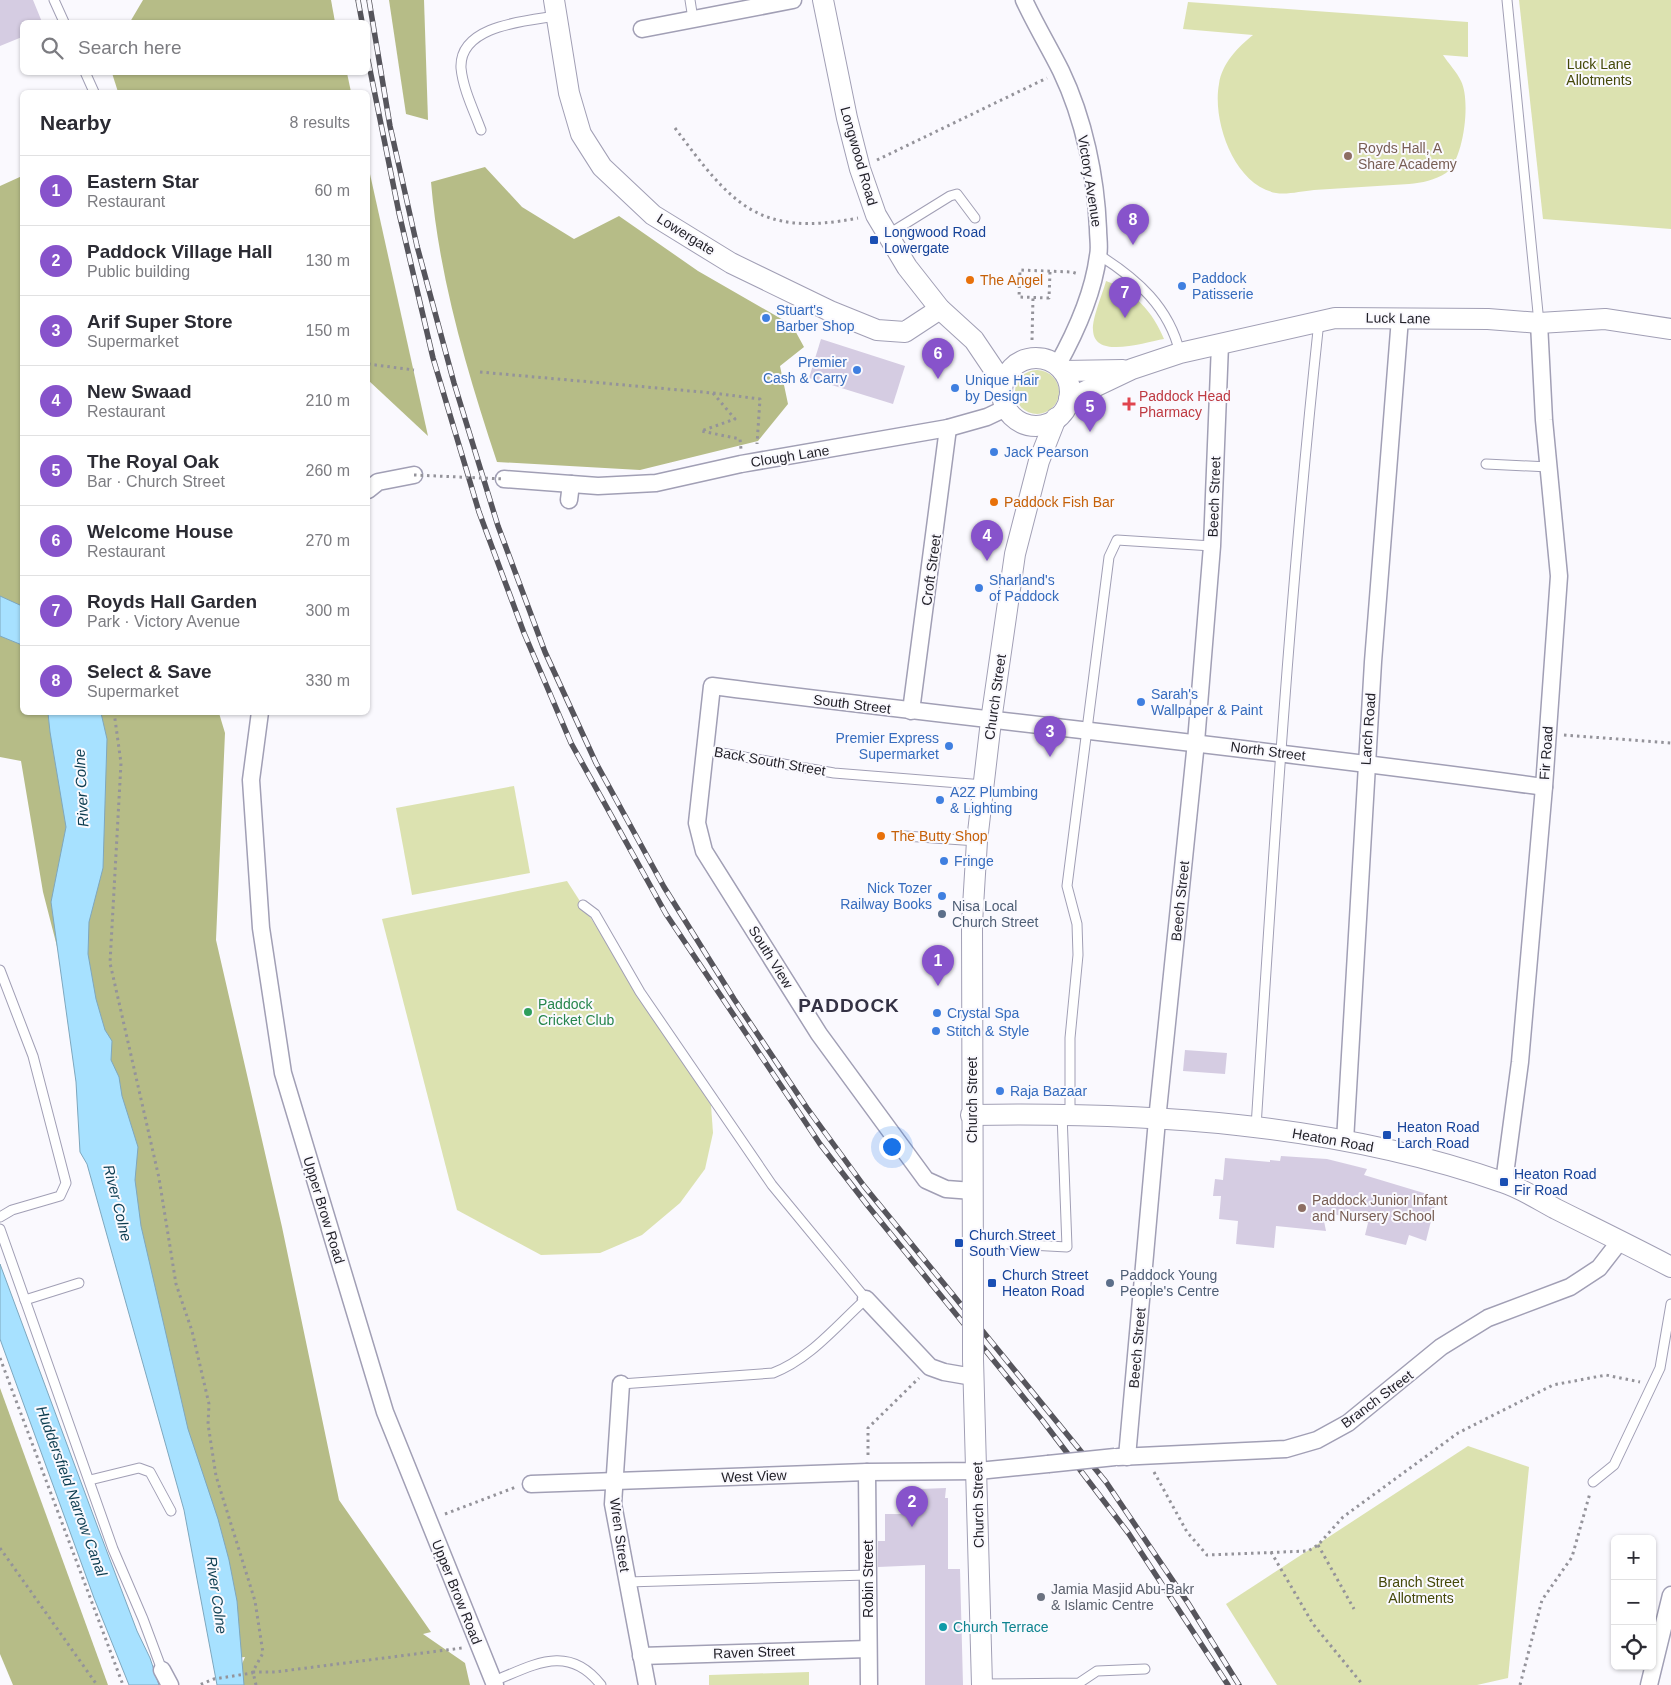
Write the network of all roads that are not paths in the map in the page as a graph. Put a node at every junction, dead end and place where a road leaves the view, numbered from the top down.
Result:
1 (54, 0) edge
2 (690, 0) edge
3 (793, 0) edge
4 (823, 0) edge
5 (1024, 0) edge
6 (1507, 0) edge
7 (555, 8) edge
8 (693, 19) junction
9 (63, 20) edge
10 (642, 29) dead end
11 (86, 75) edge
12 (93, 90) edge
13 (481, 130) dead end
14 (975, 218) dead end
15 (886, 235) junction
16 (1099, 255) junction
17 (940, 309) junction
18 (1400, 318) junction
19 (1319, 321) junction
20 (1538, 323) junction
21 (1671, 329) edge
22 (974, 340) junction
23 (1220, 344) junction
24 (1180, 353) junction
25 (1017, 363) junction
26 (1060, 368) junction
27 (1132, 370) junction
28 (1003, 383) junction
29 (1069, 399) junction
30 (1006, 408) junction
31 (1056, 418) junction
32 (1022, 423) junction
33 (948, 428) junction
34 (1039, 461) junction
35 (1486, 464) dead end
36 (1549, 467) junction
37 (414, 475) road end
38 (504, 479) road end
39 (370, 488) edge
40 (1212, 546) junction
41 (712, 686) joint
42 (911, 712) junction
43 (260, 715) edge
44 (991, 721) junction
45 (1088, 731) junction
46 (1196, 742) junction
47 (705, 750) junction
48 (1280, 752) junction
49 (1366, 763) junction
50 (984, 784) junction
51 (1544, 787) junction
52 (905, 836) dead end
53 (977, 841) junction
54 (583, 905) dead end
55 (0, 970) edge
56 (1066, 1113) junction
57 (971, 1115) junction
58 (1157, 1120) junction
59 (1256, 1128) junction
60 (1345, 1141) junction
61 (1504, 1182) junction
62 (973, 1191) junction
63 (0, 1217) edge
64 (0, 1229) edge
65 (1620, 1241) junction
66 (973, 1242) junction
67 (1671, 1267) edge
68 (79, 1283) dead end
69 (866, 1298) junction
70 (25, 1300) junction
71 (1671, 1304) edge
72 (973, 1368) junction
73 (620, 1384) joint
74 (1121, 1457) junction
75 (978, 1471) junction
76 (867, 1472) junction
77 (90, 1480) junction
78 (615, 1480) junction
79 (1593, 1482) road end
80 (528, 1484) road end
81 (171, 1511) dead end
82 (867, 1575) junction
83 (627, 1582) junction
84 (1671, 1595) edge
85 (868, 1649) junction
86 (640, 1656) junction
87 (1144, 1669) dead end
88 (162, 1670) joint
89 (494, 1683) edge
90 (982, 1684) edge
91 (170, 1685) edge
92 (601, 1685) edge
93 (647, 1685) edge
94 (869, 1685) edge
95 (1649, 1685) edge

1 - 9 lane
2 - 8 lane
3 - 8 street
4 - 15 street, Longwood Road
5 - 16 street, Victory Avenue
6 - 20 lane
7 - 13 lane
7 - 17 street, Lowergate
8 - 10 street
11 - 12 lane
14 - 15 lane
15 - 17 street, Longwood Road
16 - 24 lane
16 - 26 street, Victory Avenue
17 - 22 street, Longwood Road
18 - 19 street, Luck Lane
18 - 20 street, Luck Lane
18 - 49 street, Larch Road
19 - 23 street, Luck Lane
19 - 48 lane
20 - 21 street, Luck Lane
20 - 36 street, Fir Road
22 - 25 street, Longwood Road
22 - 28 street, Longwood Road
23 - 24 street, Luck Lane
23 - 40 street, Beech Street
24 - 27 street, Luck Lane
25 - 26 street
25 - 28 street
26 - 27 street, Luck Lane
26 - 29 street
27 - 29 street, Luck Lane
28 - 30 street
29 - 31 street
30 - 32 street
30 - 33 street, Clough Lane
31 - 32 street
31 - 34 street, Church Street
32 - 34 street
33 - 38 street, Clough Lane
33 - 42 street, Croft Street
34 - 44 street, Church Street
35 - 36 lane
36 - 51 street, Fir Road
37 - 39 street
40 - 45 lane
40 - 46 street, Beech Street
41 - 42 street, South Street
41 - 47 street, South View
42 - 44 street, South Street
43 - 89 street, Upper Brow Road
44 - 45 street, North Street
44 - 50 street, Church Street
45 - 46 street, North Street
45 - 56 lane
46 - 48 street, North Street
46 - 58 street, Beech Street
47 - 50 lane, Back South Street
47 - 62 street, South View
48 - 49 street, North Street
48 - 59 lane
49 - 51 street, North Street
49 - 60 street, Larch Road
50 - 53 street, Church Street
51 - 61 street, Fir Road
52 - 53 lane
53 - 57 street, Church Street
54 - 69 lane
55 - 63 lane
56 - 57 street, Heaton Road
56 - 58 street, Heaton Road
56 - 66 lane
57 - 62 street, Church Street
58 - 59 street, Heaton Road
58 - 74 street, Beech Street
59 - 60 street, Heaton Road
60 - 61 street, Heaton Road
61 - 65 street, Heaton Road
62 - 66 street, Church Street
64 - 70 lane
65 - 67 street, Heaton Road
65 - 74 street, Branch Street
66 - 72 street, Church Street, bridge
68 - 70 lane
69 - 72 street
69 - 73 lane
70 - 77 lane
71 - 79 lane
72 - 75 street, Church Street
73 - 78 street, Wren Street
74 - 75 street, Branch Street, bridge
75 - 76 street, West View
75 - 90 street, Church Street
76 - 78 street, West View
76 - 82 street, Robin Street
77 - 81 lane
77 - 88 lane
78 - 80 street, West View
78 - 83 street, Wren Street
82 - 83 lane
82 - 85 street, Robin Street
83 - 86 street, Wren Street
84 - 95 street
85 - 86 street, Raven Street
85 - 94 street, Robin Street
86 - 93 street, Wren Street
87 - 90 lane
88 - 91 street
89 - 92 lane

